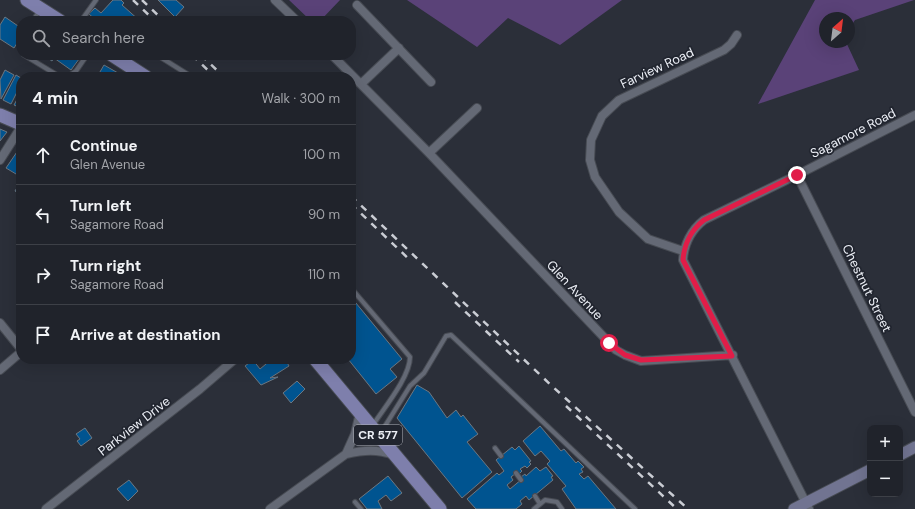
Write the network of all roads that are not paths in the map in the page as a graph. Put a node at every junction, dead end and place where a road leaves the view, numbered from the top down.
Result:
1 (27, 0) edge
2 (96, 0) edge
3 (275, 0) edge
4 (357, 5) dead end
5 (41, 9) junction
6 (36, 16) edge
7 (52, 16) edge
8 (85, 16) edge
9 (292, 16) edge
10 (736, 35) dead end
11 (399, 48) junction
12 (32, 60) edge
13 (83, 60) edge
14 (120, 60) edge
15 (165, 60) edge
16 (337, 60) edge
17 (52, 72) edge
18 (75, 72) edge
19 (138, 72) edge
20 (184, 72) edge
21 (349, 72) edge
22 (356, 79) edge
23 (431, 82) dead end
24 (361, 84) junction
25 (477, 108) dead end
26 (0, 115) edge
27 (915, 115) edge
28 (16, 122) edge
29 (16, 136) edge
30 (429, 153) junction
31 (0, 160) edge
32 (797, 175) junction
33 (683, 251) junction
34 (356, 294) edge
35 (0, 324) edge
36 (16, 344) edge
37 (16, 355) edge
38 (732, 356) junction
39 (229, 364) edge
40 (319, 364) edge
41 (0, 370) edge
42 (915, 412) edge
43 (360, 413) junction
44 (375, 432) junction
45 (915, 447) edge
46 (495, 448) dead end
47 (903, 453) edge
48 (346, 454) junction
49 (395, 456) junction
50 (502, 456) dead end
51 (867, 472) edge
52 (516, 473) dead end
53 (521, 480) dead end
54 (535, 496) dead end
55 (355, 502) dead end
56 (540, 504) junction
57 (808, 506) edge
58 (46, 509) edge
59 (270, 509) edge
60 (361, 509) edge
61 (439, 509) edge
62 (534, 509) edge
63 (562, 509) edge
64 (635, 509) edge
65 (794, 509) edge

1 - 5 main road
2 - 8 lane
3 - 9 street
4 - 11 street
5 - 6 lane
5 - 7 main road
10 - 33 street, Farview Road
11 - 23 street
11 - 24 street
12 - 17 lane
13 - 18 lane
14 - 19 main road
15 - 20 lane
16 - 21 street, Glen Avenue
22 - 24 street, Glen Avenue
24 - 30 street, Glen Avenue
25 - 30 street
26 - 28 main road
27 - 32 street, Sagamore Road
29 - 31 street
30 - 38 street, Glen Avenue
32 - 33 street, Sagamore Road
32 - 42 street, Chestnut Street
33 - 38 street
34 - 44 lane
35 - 36 street
37 - 41 street
38 - 57 street
39 - 58 street, Parkview Drive
40 - 43 main road, CR 577
43 - 44 main road, CR 577
43 - 48 street
44 - 49 main road, CR 577
44 - 64 lane
45 - 47 main road
46 - 50 lane
48 - 49 street
48 - 59 street
49 - 61 main road, CR 577
51 - 57 main road
52 - 53 lane
54 - 56 lane
55 - 60 lane
56 - 62 lane
56 - 63 lane
57 - 65 main road

